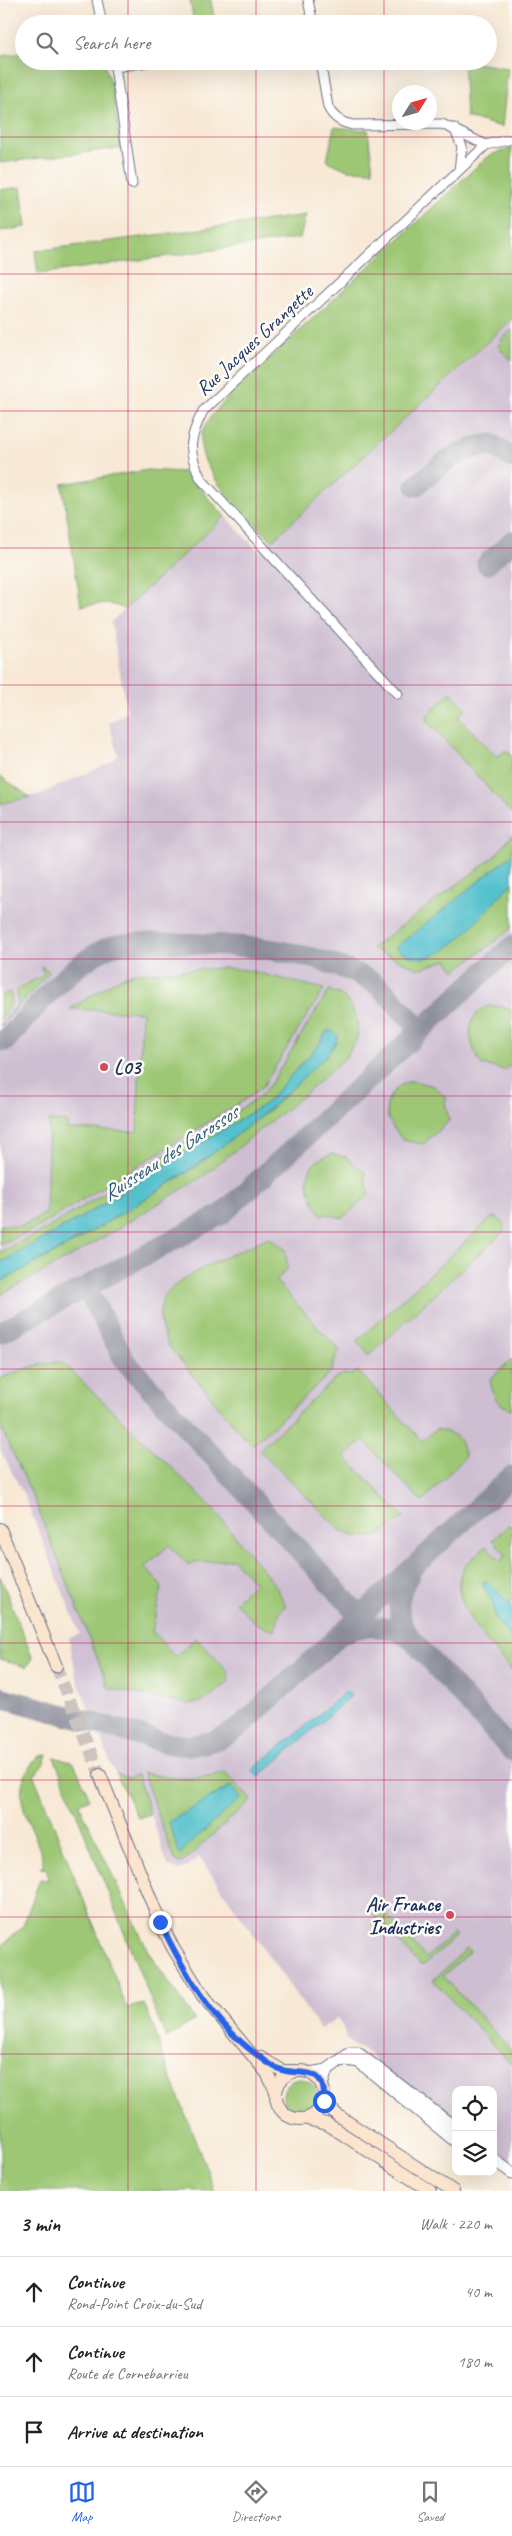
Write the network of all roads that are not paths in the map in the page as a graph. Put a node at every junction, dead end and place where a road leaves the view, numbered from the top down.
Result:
1 (97, 0) edge
2 (308, 0) edge
3 (100, 15) edge
4 (311, 15) edge
5 (113, 70) edge
6 (322, 70) edge
7 (454, 128) junction
8 (512, 139) edge
9 (486, 145) junction
10 (459, 171) junction
11 (132, 184) dead end
12 (398, 694) dead end
13 (0, 1529) edge
14 (56, 1666) tunnel mouth
15 (100, 1775) tunnel mouth
16 (241, 2043) junction
17 (338, 2061) junction
18 (327, 2070) junction
19 (295, 2071) junction
20 (310, 2073) junction
21 (322, 2085) junction
22 (276, 2091) junction
23 (324, 2101) junction
24 (307, 2119) junction
25 (452, 2125) edge
26 (452, 2139) edge
27 (497, 2162) edge
28 (497, 2172) edge
29 (512, 2173) edge
30 (512, 2179) edge
31 (430, 2191) edge
32 (453, 2191) edge

1 - 3 street
2 - 4 street
5 - 11 street
6 - 7 street
7 - 9 street
7 - 10 street
8 - 9 street
9 - 10 street, Rue Jacques Grangette
10 - 12 street, Rue Jacques Grangette
13 - 14 main road
15 - 16 main road
16 - 19 main road
16 - 22 main road
17 - 18 street
17 - 25 street
17 - 26 street
18 - 20 street
18 - 21 street
19 - 20 main road
19 - 22 main road
20 - 21 main road
21 - 23 main road
22 - 24 main road
23 - 24 main road
23 - 32 main road
24 - 31 main road
27 - 29 street
28 - 30 street

